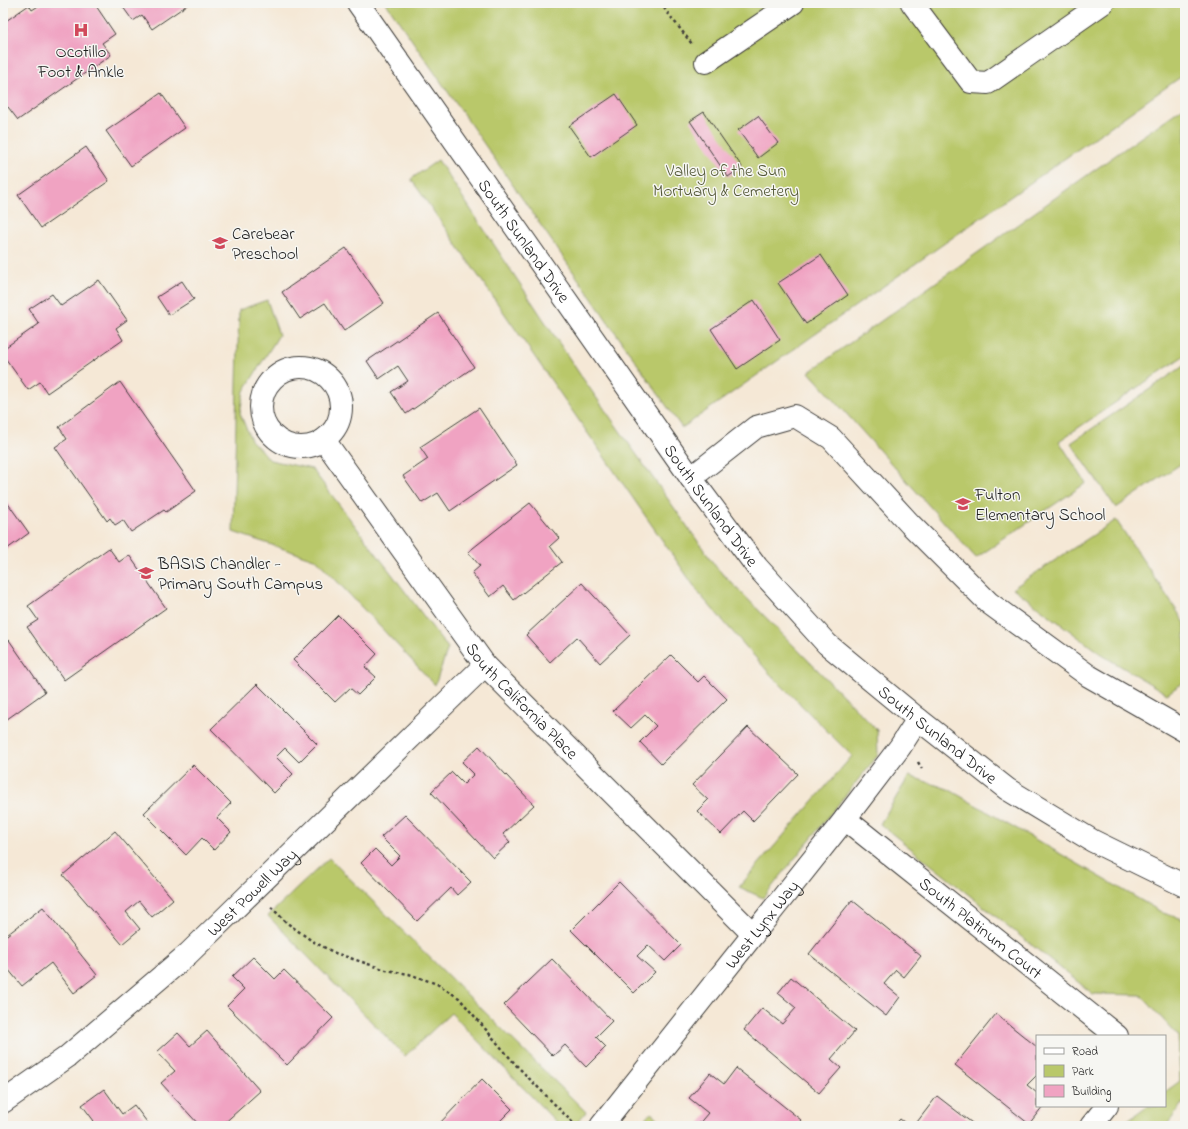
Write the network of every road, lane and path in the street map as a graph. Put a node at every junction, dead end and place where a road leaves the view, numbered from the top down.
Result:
1 (358, 3) edge
2 (660, 3) edge
3 (793, 3) edge
4 (912, 3) edge
5 (1103, 3) edge
6 (706, 62) joint
7 (324, 440) dead end
8 (691, 478) junction
9 (485, 665) junction
10 (918, 719) junction
11 (1185, 731) edge
12 (918, 762) dead end
13 (922, 769) dead end
14 (845, 819) junction
15 (1185, 886) edge
16 (254, 889) junction
17 (753, 934) junction
18 (1116, 1035) edge
19 (3, 1102) edge
20 (1106, 1107) edge
21 (576, 1126) edge
22 (600, 1126) edge
23 (1091, 1126) edge

1 - 8 street, South Sunland Drive
2 - 6 path
3 - 6 street
4 - 5 street
7 - 9 street, South California Place
8 - 10 street, South Sunland Drive
8 - 11 street
9 - 16 street, West Powell Way
9 - 17 street, South California Place
10 - 14 street, West Lynx Way
10 - 15 street, South Sunland Drive
12 - 13 path
14 - 17 street, West Lynx Way
14 - 18 street, South Platinum Court
16 - 19 street, West Powell Way
16 - 21 path
17 - 22 street, West Lynx Way
20 - 23 street

